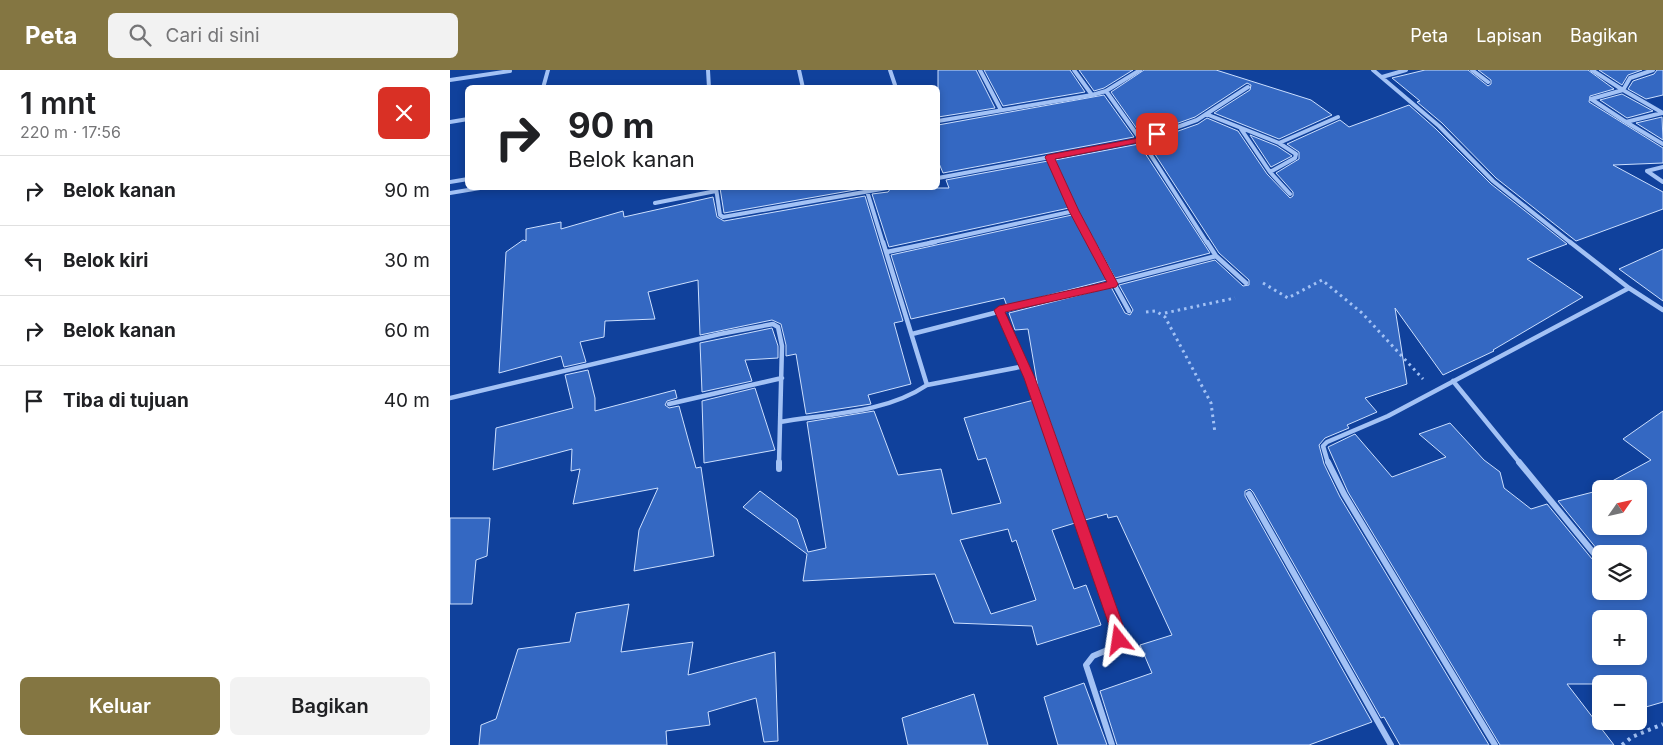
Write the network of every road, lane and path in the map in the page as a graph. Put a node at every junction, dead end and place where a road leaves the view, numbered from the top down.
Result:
1 (511, 70) edge
2 (548, 70) edge
3 (708, 70) edge
4 (799, 70) edge
5 (890, 70) edge
6 (980, 70) edge
7 (1074, 70) edge
8 (1140, 70) edge
9 (1373, 70) edge
10 (1406, 70) edge
11 (1473, 70) edge
12 (1592, 70) edge
13 (1653, 70) edge
14 (1382, 77) junction
15 (450, 80) edge
16 (1488, 82) dead end
17 (544, 85) edge
18 (709, 85) edge
19 (802, 85) edge
20 (895, 85) edge
21 (1248, 86) dead end
22 (1623, 90) junction
23 (1106, 91) junction
24 (1092, 95) junction
25 (1001, 110) junction
26 (1663, 113) edge
27 (1206, 114) junction
28 (1338, 117) dead end
29 (465, 120) edge
30 (940, 121) edge
31 (450, 122) edge
32 (1626, 122) junction
33 (1241, 128) junction
34 (1141, 140) junction
35 (1279, 143) junction
36 (1663, 144) edge
37 (1050, 157) junction
38 (1663, 167) edge
39 (1270, 172) junction
40 (940, 178) edge
41 (465, 180) edge
42 (450, 182) edge
43 (1663, 182) edge
44 (468, 190) edge
45 (712, 190) edge
46 (716, 190) edge
47 (874, 190) edge
48 (867, 191) junction
49 (450, 193) edge
50 (1290, 194) dead end
51 (654, 203) dead end
52 (1074, 211) junction
53 (887, 252) junction
54 (1216, 256) junction
55 (1246, 283) junction
56 (1113, 284) junction
57 (1628, 288) junction
58 (999, 310) junction
59 (1663, 310) edge
60 (1128, 311) joint
61 (1165, 313) dead end
62 (912, 334) junction
63 (1025, 366) junction
64 (782, 378) junction
65 (1453, 381) junction
66 (927, 385) junction
67 (1434, 390) junction
68 (450, 398) edge
69 (669, 404) dead end
70 (780, 422) junction
71 (1215, 433) dead end
72 (778, 469) dead end
73 (1249, 494) dead end
74 (1592, 551) edge
75 (1663, 724) edge
76 (1112, 745) edge
77 (1391, 745) edge
78 (1495, 745) edge
79 (1622, 745) edge

1 - 15 street
2 - 17 street
3 - 18 street
4 - 19 street
5 - 20 street
6 - 25 street
7 - 24 street
8 - 23 street
9 - 14 street
10 - 14 street
11 - 16 street
12 - 22 street
13 - 22 street
14 - 57 street
21 - 27 street
22 - 26 street
22 - 32 street
23 - 24 street
23 - 34 street
24 - 25 street
25 - 30 street
26 - 32 street
27 - 33 street
27 - 34 street
28 - 35 street
29 - 31 street
32 - 36 street
33 - 35 street
33 - 39 street
34 - 37 street
34 - 54 street
35 - 39 street
37 - 40 street
37 - 52 street
38 - 43 street
39 - 50 street
41 - 42 street
44 - 49 street
45 - 51 street
46 - 48 street
47 - 48 street
48 - 53 street
52 - 53 street
52 - 56 street
53 - 62 street
54 - 55 street
54 - 56 street
55 - 61 path
55 - 67 path
56 - 58 street
56 - 60 street
57 - 59 street
57 - 65 street
58 - 62 street
58 - 63 street
60 - 71 path
62 - 66 street
63 - 66 street
63 - 76 street
64 - 68 street
64 - 69 street
64 - 70 street
65 - 67 street
65 - 74 street
66 - 70 street
67 - 78 street
70 - 72 street
73 - 77 street
75 - 79 path

